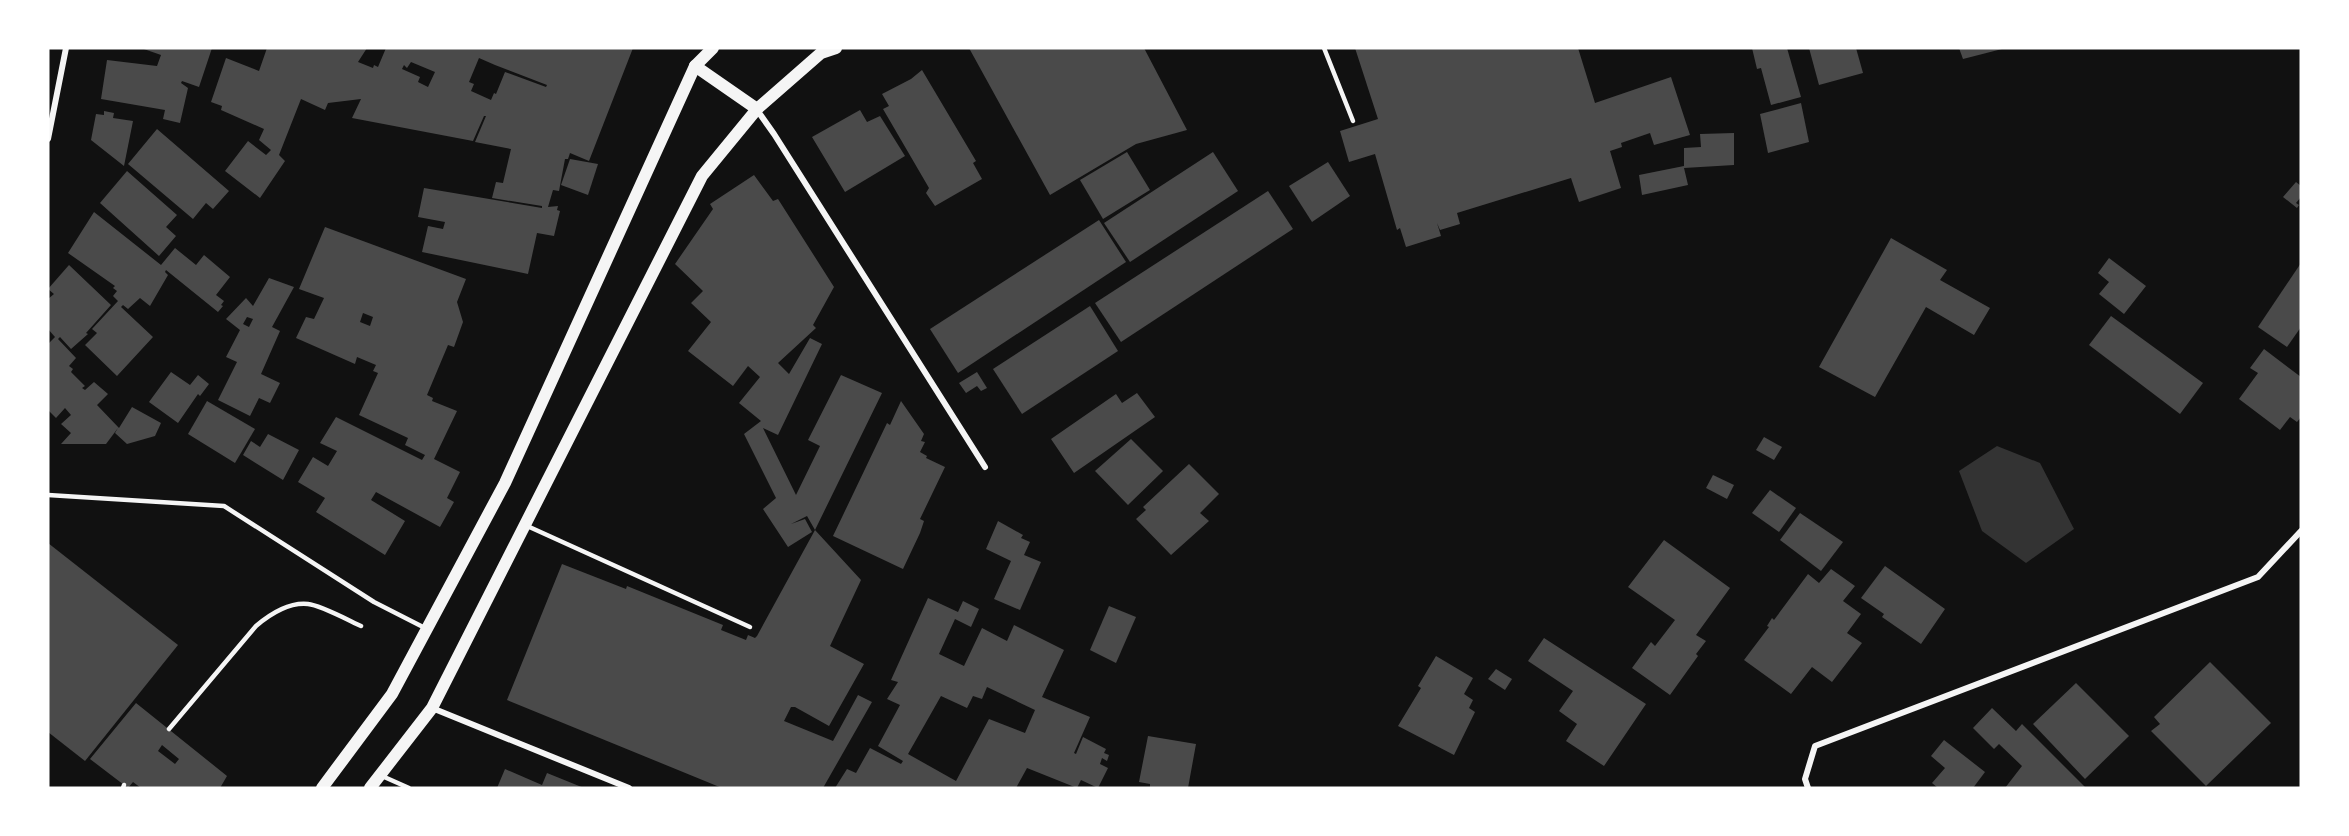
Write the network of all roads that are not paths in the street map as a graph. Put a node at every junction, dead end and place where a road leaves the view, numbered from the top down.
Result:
1 (66, 48) edge
2 (713, 48) edge
3 (836, 48) edge
4 (1324, 48) edge
5 (820, 51) edge
6 (695, 66) junction
7 (757, 109) junction
8 (1353, 120) dead end
9 (48, 139) edge
10 (985, 467) dead end
11 (48, 495) edge
12 (525, 525) junction
13 (2301, 531) edge
14 (361, 626) dead end
15 (750, 627) dead end
16 (427, 629) junction
17 (432, 708) junction
18 (169, 729) dead end
19 (380, 775) junction
20 (322, 788) edge
21 (370, 788) edge
22 (409, 788) edge
23 (629, 788) edge
24 (1808, 788) edge

1 - 9 street
2 - 6 main road
3 - 5 main road
4 - 8 lane
5 - 7 main road
6 - 7 main road
6 - 16 main road
7 - 10 street
7 - 12 main road
11 - 16 lane
12 - 15 lane
12 - 17 main road
13 - 24 street
14 - 18 lane
16 - 20 main road
17 - 19 main road
17 - 23 street
19 - 21 main road
19 - 22 lane

